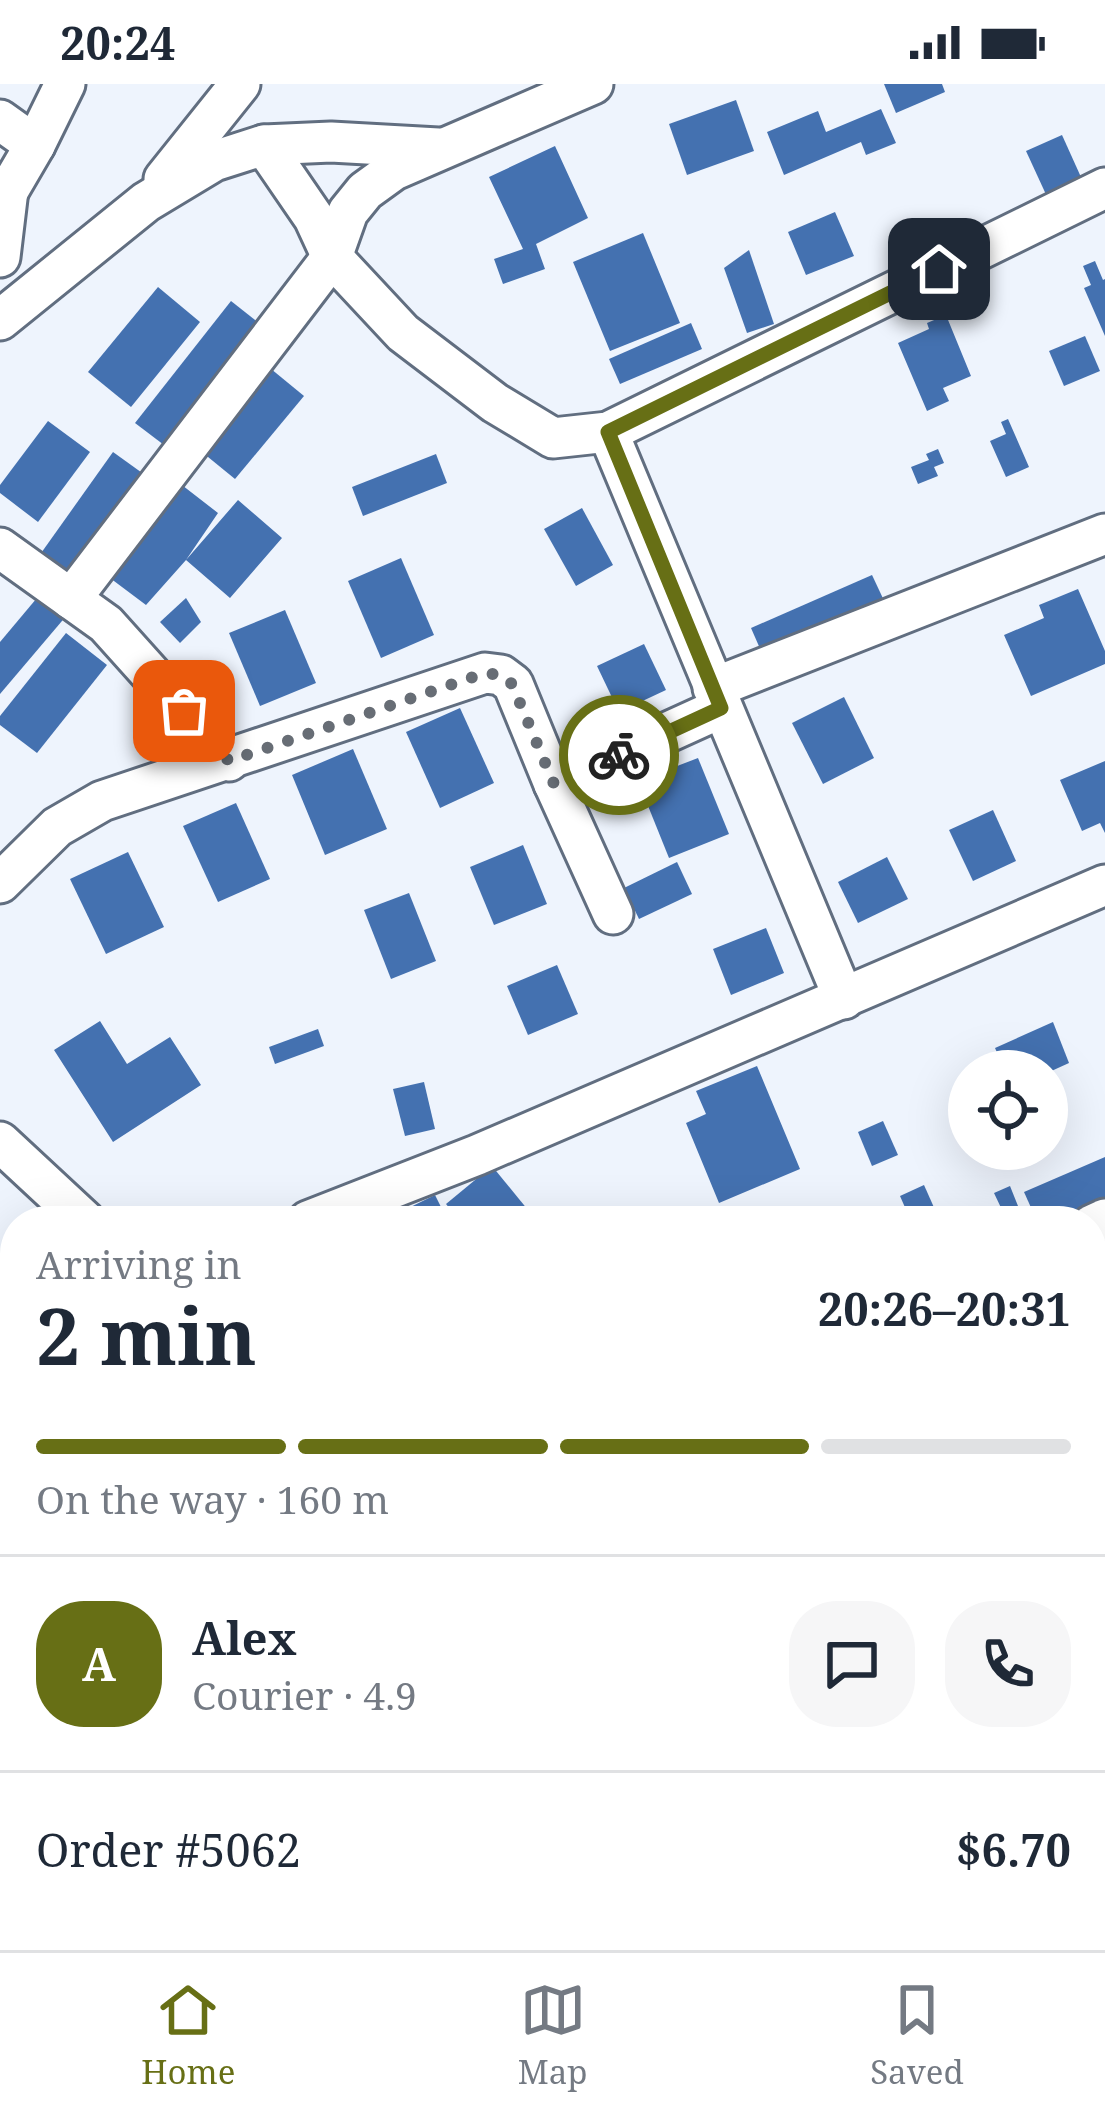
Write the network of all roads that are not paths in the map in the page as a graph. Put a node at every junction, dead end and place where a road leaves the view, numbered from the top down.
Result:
1 (65, 84) edge
2 (240, 84) edge
3 (593, 84) edge
4 (0, 120) edge
5 (35, 145) junction
6 (264, 145) junction
7 (444, 148) junction
8 (1105, 188) edge
9 (4, 198) edge
10 (146, 202) junction
11 (0, 257) edge
12 (332, 257) junction
13 (0, 320) edge
14 (608, 432) junction
15 (1105, 534) edge
16 (0, 548) edge
17 (71, 599) junction
18 (717, 698) junction
19 (229, 761) junction
20 (554, 784) junction
21 (0, 883) edge
22 (1105, 885) edge
23 (613, 914) dead end
24 (844, 999) junction
25 (0, 1142) edge
26 (69, 1206) edge
27 (346, 1206) edge

1 - 5 street
2 - 10 street
3 - 7 street
4 - 5 street
5 - 9 street
6 - 7 street
6 - 10 street
6 - 12 street
7 - 12 street
8 - 14 street
9 - 11 street
10 - 13 street
12 - 14 street
12 - 17 street
14 - 18 street
15 - 18 street
16 - 17 street
17 - 19 street
18 - 20 street
18 - 24 street
19 - 20 street
19 - 21 street
20 - 23 street
22 - 24 street
24 - 27 street
25 - 26 street

